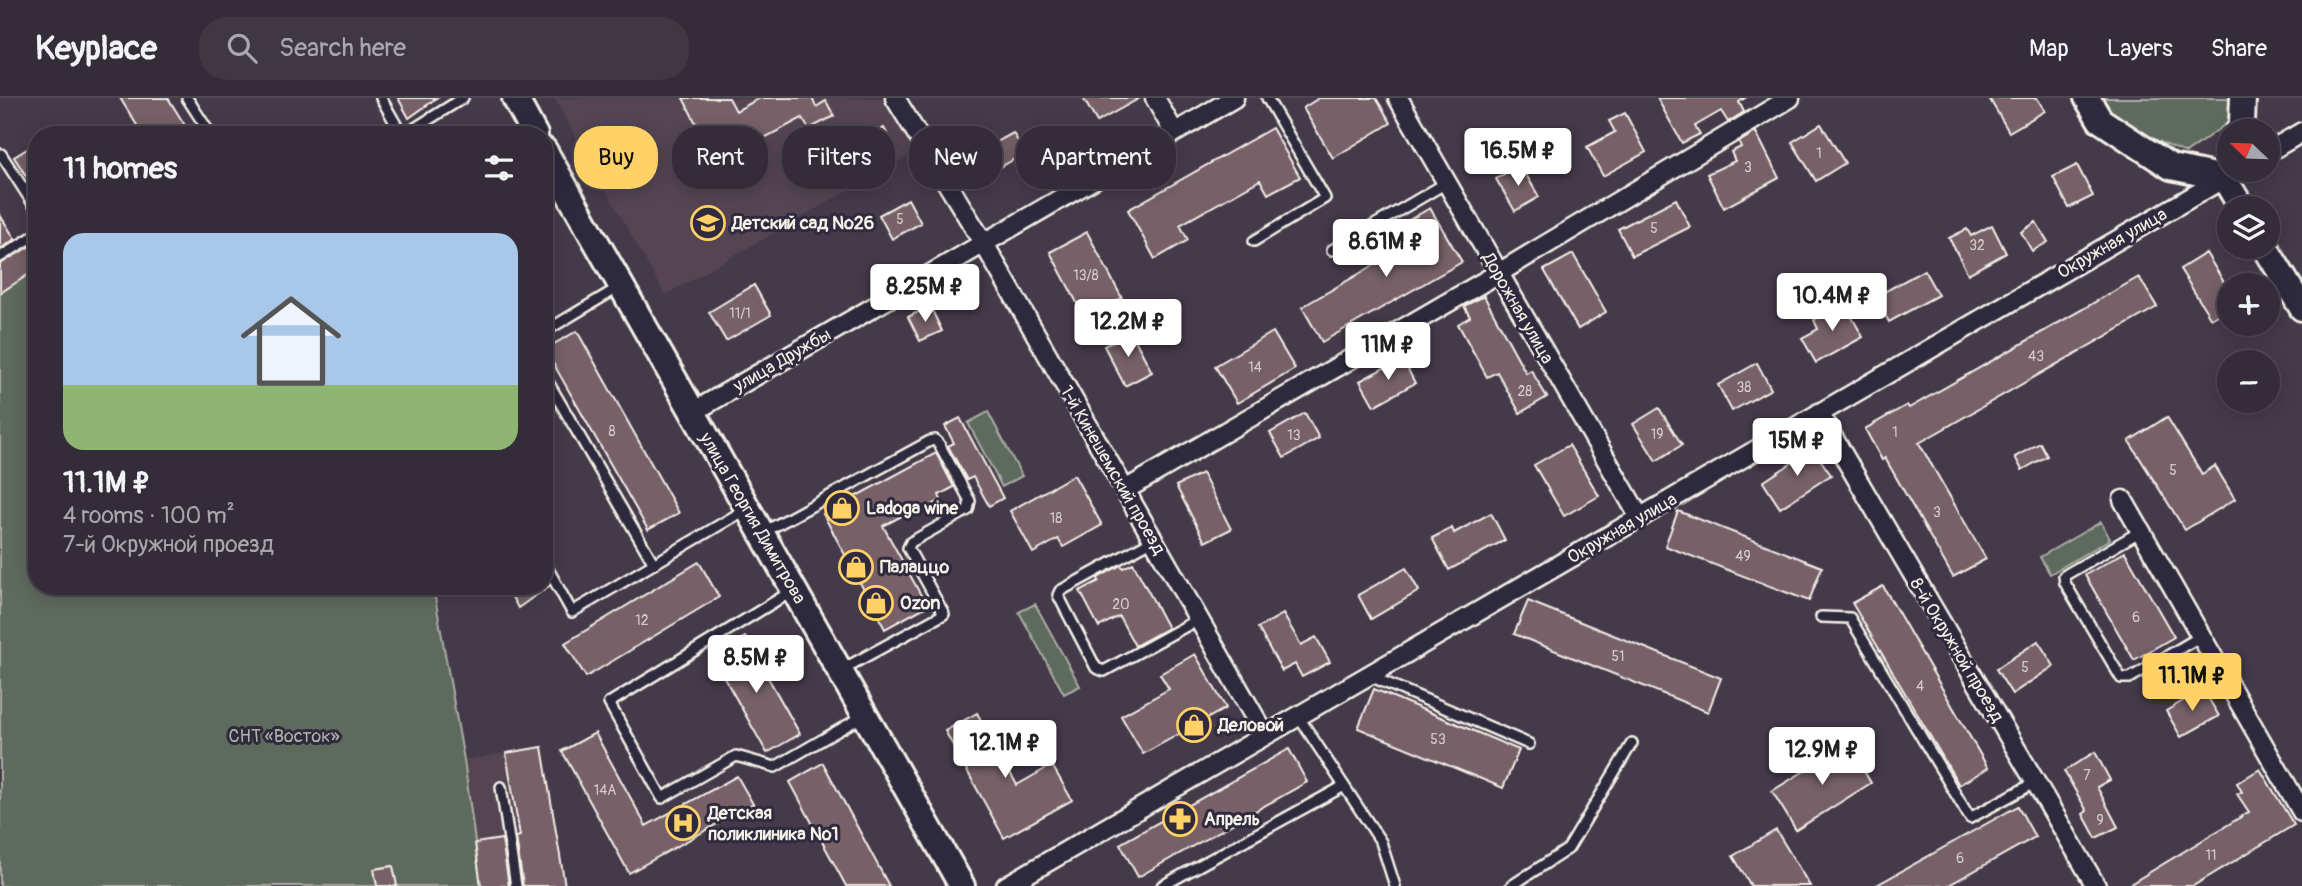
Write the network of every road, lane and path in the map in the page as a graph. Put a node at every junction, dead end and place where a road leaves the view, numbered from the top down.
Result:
1 (187, 98) edge
2 (381, 98) edge
3 (463, 98) edge
4 (515, 98) edge
5 (895, 98) edge
6 (1155, 98) edge
7 (1234, 98) edge
8 (1267, 98) edge
9 (1398, 98) edge
10 (1790, 98) edge
11 (2087, 98) edge
12 (2243, 98) edge
13 (2242, 119) edge
14 (205, 126) edge
15 (398, 126) edge
16 (418, 126) edge
17 (531, 126) edge
18 (1171, 126) edge
19 (1176, 131) edge
20 (2302, 132) edge
21 (2280, 145) edge
22 (1, 154) edge
23 (553, 166) edge
24 (2217, 169) edge
25 (2217, 177) edge
26 (1446, 183) junction
27 (1075, 189) edge
28 (28, 196) edge
29 (28, 239) edge
30 (1254, 241) dead end
31 (983, 242) junction
32 (1332, 250) dead end
33 (0, 257) edge
34 (2272, 259) edge
35 (1497, 274) junction
36 (621, 286) junction
37 (2302, 308) edge
38 (553, 327) edge
39 (553, 390) edge
40 (693, 412) junction
41 (1819, 413) junction
42 (1125, 490) junction
43 (2123, 500) dead end
44 (747, 508) junction
45 (1640, 517) junction
46 (2141, 531) junction
47 (761, 533) junction
48 (1153, 540) junction
49 (654, 564) junction
50 (553, 578) edge
51 (794, 590) junction
52 (1821, 617) dead end
53 (1199, 619) junction
54 (2201, 636) junction
55 (840, 671) junction
56 (1368, 676) junction
57 (865, 715) junction
58 (1298, 716) junction
59 (1265, 735) junction
60 (1632, 743) dead end
61 (1530, 744) dead end
62 (2036, 782) junction
63 (1345, 786) junction
64 (501, 787) dead end
65 (2302, 812) edge
66 (516, 886) edge
67 (962, 886) edge
68 (1006, 886) edge
69 (1162, 886) edge
70 (1395, 886) edge
71 (1511, 886) edge
72 (2096, 886) edge

1 - 14 lane
2 - 15 lane
3 - 16 lane
4 - 17 main road
5 - 31 street, 1-й Кинешемский проезд
6 - 18 street
7 - 19 street, улица Дружбы
8 - 30 lane
9 - 26 street, Дорожная улица
10 - 35 street
11 - 24 main road
12 - 13 main road
20 - 21 street
22 - 28 lane
23 - 36 main road, улица Георгия Димитрова
25 - 41 street, Окружная улица
26 - 32 lane
26 - 35 street, Дорожная улица
27 - 31 street, улица Дружбы
29 - 33 lane
31 - 40 street, улица Дружбы
31 - 42 street, 1-й Кинешемский проезд
34 - 37 main road
35 - 42 street
35 - 45 street, Дорожная улица
36 - 38 lane
36 - 40 main road, улица Георгия Димитрова
39 - 49 lane
40 - 44 main road, улица Георгия Димитрова
41 - 45 street, Окружная улица
41 - 62 street, 8-й Окружной проезд
42 - 48 street, 1-й Кинешемский проезд
43 - 46 street
44 - 47 main road, улица Георгия Димитрова
44 - 49 lane
45 - 56 street, Окружная улица
46 - 54 street
46 - 54 lane
47 - 51 main road, улица Георгия Димитрова
47 - 55 lane
48 - 53 street, 1-й Кинешемский проезд
48 - 53 lane
49 - 50 lane
51 - 55 main road, улица Георгия Димитрова
51 - 57 lane
52 - 62 lane
53 - 59 street, 1-й Кинешемский проезд
54 - 65 street
55 - 57 main road, улица Георгия Димитрова
56 - 58 street, Окружная улица
56 - 61 lane
57 - 67 main road, улица Георгия Димитрова
58 - 59 street, Окружная улица
58 - 63 lane
59 - 68 street, Окружная улица
60 - 71 lane
62 - 72 street, 8-й Окружной проезд
63 - 69 lane
63 - 70 lane
64 - 66 lane

